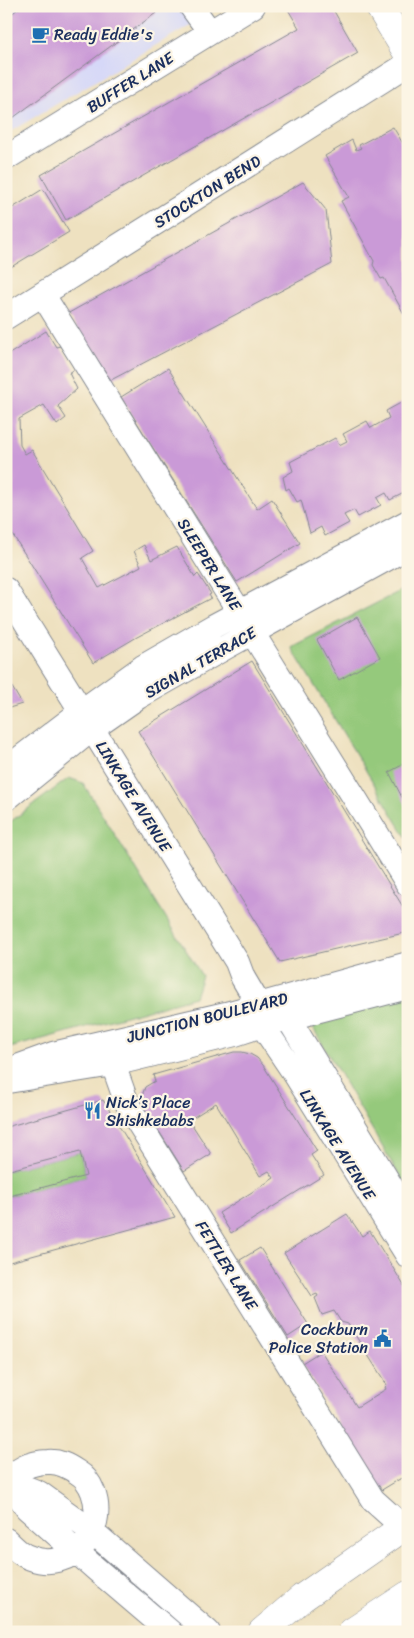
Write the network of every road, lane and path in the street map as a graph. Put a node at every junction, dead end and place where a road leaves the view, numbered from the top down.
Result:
1 (191, 6) edge
2 (253, 6) edge
3 (379, 6) edge
4 (210, 32) junction
5 (408, 54) edge
6 (408, 64) edge
7 (6, 158) edge
8 (43, 295) junction
9 (6, 317) edge
10 (408, 522) edge
11 (408, 547) edge
12 (6, 590) edge
13 (240, 612) junction
14 (253, 632) junction
15 (87, 720) junction
16 (6, 769) edge
17 (6, 799) edge
18 (408, 884) edge
19 (408, 964) edge
20 (408, 987) edge
21 (261, 1015) junction
22 (288, 1018) junction
23 (101, 1043) junction
24 (113, 1064) junction
25 (6, 1071) edge
26 (6, 1081) edge
27 (402, 1213) edge
28 (408, 1256) edge
29 (7, 1481) edge
30 (405, 1526) edge
31 (92, 1532) junction
32 (6, 1540) edge
33 (77, 1552) junction
34 (408, 1595) edge
35 (408, 1605) edge
36 (170, 1632) edge
37 (208, 1632) edge
38 (262, 1632) edge
39 (352, 1632) edge
40 (391, 1632) edge

1 - 4 street
2 - 4 street, BUFFER LANE
3 - 5 main road
4 - 7 street, BUFFER LANE
6 - 8 street, STOCKTON BEND
8 - 9 street, STOCKTON BEND
8 - 13 street, SLEEPER LANE
10 - 13 street, SIGNAL TERRACE
11 - 14 street, SIGNAL TERRACE
12 - 15 street, LINKAGE AVENUE
13 - 14 street, SLEEPER LANE
13 - 15 street, SIGNAL TERRACE
14 - 15 street, SIGNAL TERRACE
14 - 18 street, SLEEPER LANE
15 - 16 street, SIGNAL TERRACE
15 - 17 street, SIGNAL TERRACE
15 - 21 street, LINKAGE AVENUE
19 - 21 street, JUNCTION BOULEVARD
20 - 22 street, JUNCTION BOULEVARD
21 - 22 street, JUNCTION BOULEVARD
21 - 23 street, JUNCTION BOULEVARD
21 - 24 street, JUNCTION BOULEVARD
21 - 27 street, LINKAGE AVENUE
22 - 27 street, LINKAGE AVENUE
23 - 24 street, FETTLER LANE
23 - 25 street, JUNCTION BOULEVARD
24 - 26 street, JUNCTION BOULEVARD
24 - 30 street, FETTLER LANE
27 - 28 street, LINKAGE AVENUE
29 - 31 street
29 - 31 street
29 - 33 street
30 - 38 main road
31 - 33 street
31 - 37 street
32 - 33 street
33 - 36 street
34 - 39 main road
35 - 40 main road

